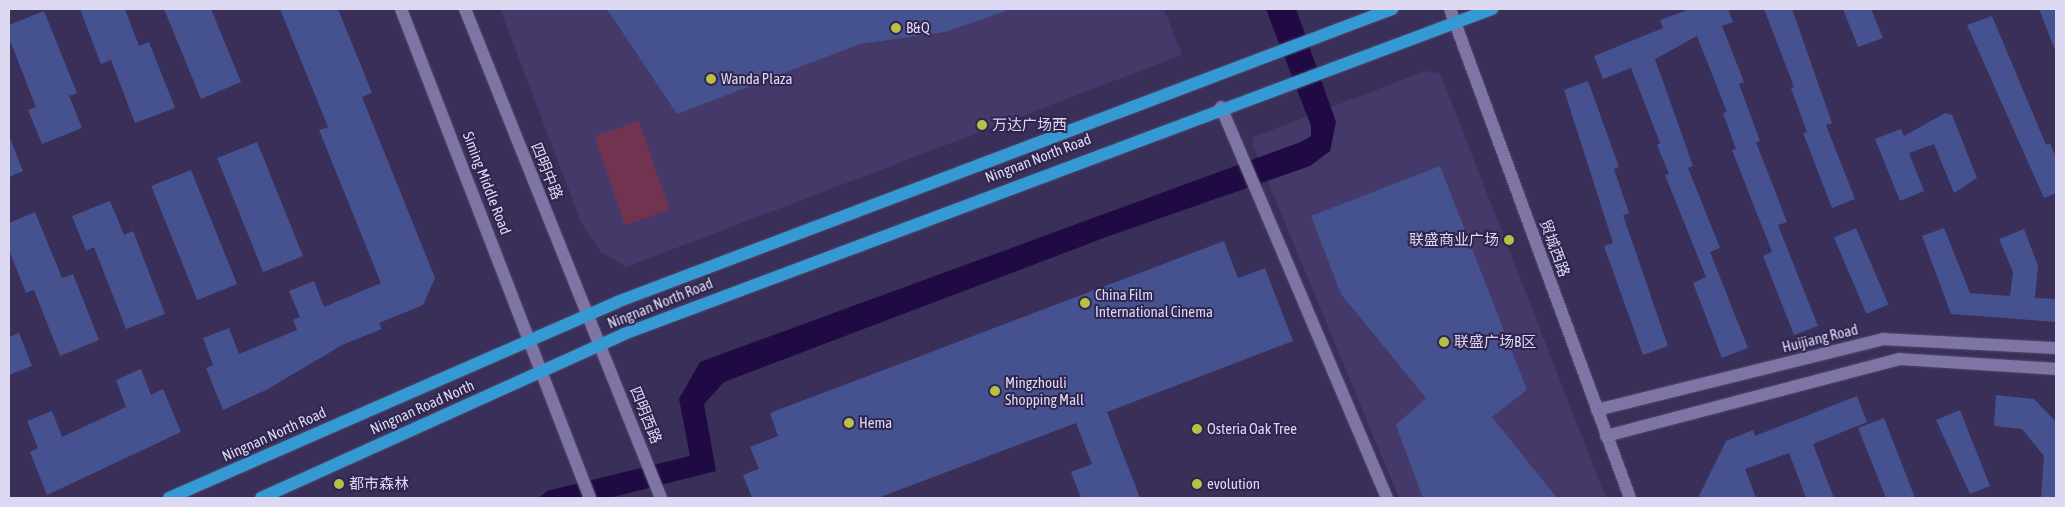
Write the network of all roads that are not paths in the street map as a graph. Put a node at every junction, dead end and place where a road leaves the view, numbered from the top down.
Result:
1 (401, 9) edge
2 (465, 9) edge
3 (1392, 9) edge
4 (1450, 9) edge
5 (1492, 9) edge
6 (1455, 23) junction
7 (1221, 107) junction
8 (586, 314) junction
9 (530, 337) junction
10 (598, 346) junction
11 (2056, 348) edge
12 (2056, 369) edge
13 (542, 370) junction
14 (1597, 410) junction
15 (1606, 436) junction
16 (169, 498) edge
17 (261, 498) edge
18 (590, 498) edge
19 (661, 498) edge
20 (1387, 498) edge
21 (1630, 498) edge

1 - 9 main road, Siming Middle Road
2 - 8 main road, 四明中路
3 - 8 main road, Ningnan North Road
4 - 6 main road, 贸城西路
5 - 6 main road, Ningnan North Road
6 - 7 main road, Ningnan North Road
6 - 14 main road, 贸城西路
7 - 10 main road, Ningnan North Road
7 - 20 main road
8 - 9 main road, Ningnan North Road
8 - 10 main road, 四明中路
9 - 13 main road, Siming Middle Road
9 - 16 main road, Ningnan North Road
10 - 13 main road, Ningnan Road North
10 - 19 main road, 四明西路
11 - 14 main road, Huijiang Road
12 - 15 main road
13 - 17 main road, Ningnan Road North
13 - 18 main road
14 - 15 main road, 贸城西路
15 - 21 main road, 贸城西路

